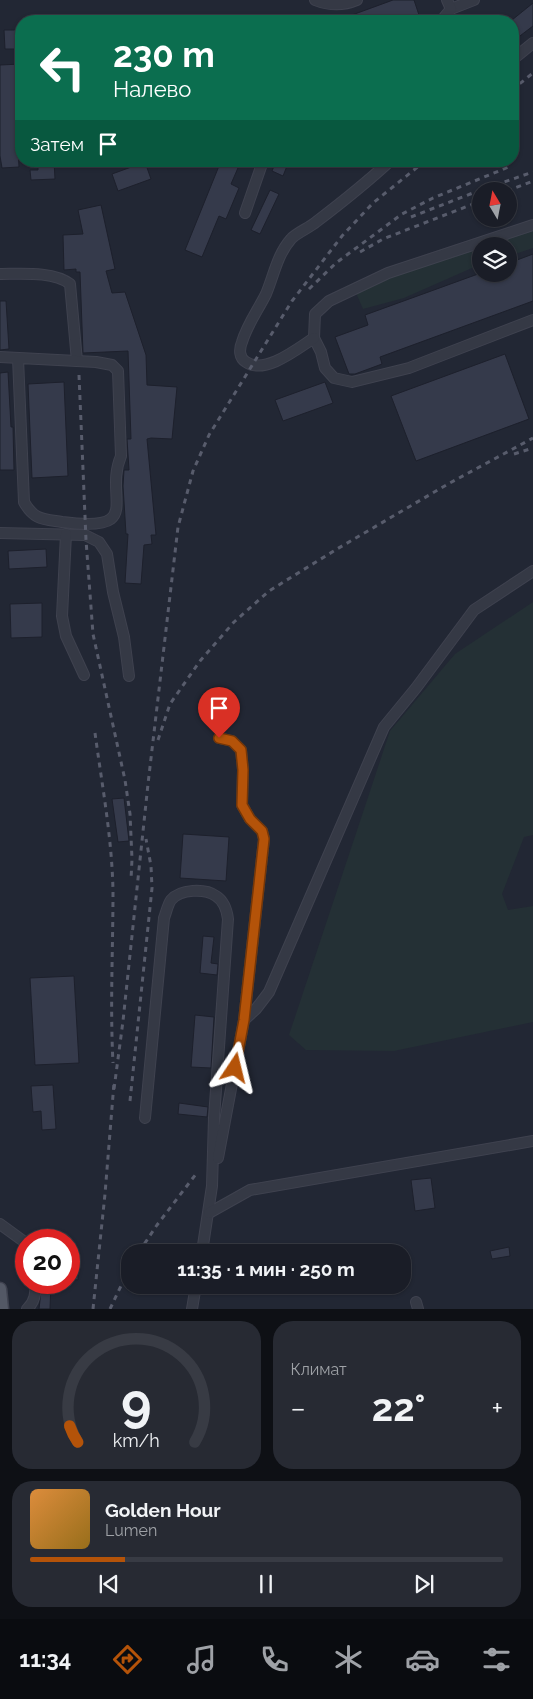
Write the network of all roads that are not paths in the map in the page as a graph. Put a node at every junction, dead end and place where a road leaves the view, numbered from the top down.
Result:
1 (315, 0) edge
2 (357, 0) edge
3 (474, 0) edge
4 (449, 4) edge
5 (533, 43) edge
6 (519, 54) edge
7 (261, 167) edge
8 (383, 167) edge
9 (245, 213) dead end
10 (533, 225) edge
11 (0, 274) edge
12 (533, 320) edge
13 (314, 338) junction
14 (0, 357) edge
15 (18, 358) junction
16 (77, 361) junction
17 (0, 533) edge
18 (66, 534) junction
19 (533, 571) edge
20 (84, 675) dead end
21 (129, 676) dead end
22 (219, 738) dead end
23 (244, 1020) junction
24 (145, 1118) dead end
25 (533, 1140) edge
26 (212, 1186) junction
27 (209, 1213) junction
28 (0, 1224) edge
29 (15, 1234) edge
30 (203, 1244) edge
31 (0, 1289) edge
32 (35, 1294) edge
33 (194, 1294) edge
34 (2, 1309) edge
35 (27, 1309) edge
36 (192, 1309) edge

1 - 2 street
3 - 4 street
5 - 6 street
7 - 9 street
8 - 13 street
10 - 13 street
11 - 16 street
12 - 13 street
14 - 15 street
15 - 16 street
15 - 16 street
17 - 18 street
18 - 20 street
18 - 21 street
19 - 23 street
22 - 23 street
23 - 26 street
24 - 26 street
25 - 27 street
26 - 27 street
27 - 30 street
28 - 29 street
31 - 34 main road
32 - 35 street
33 - 36 street

